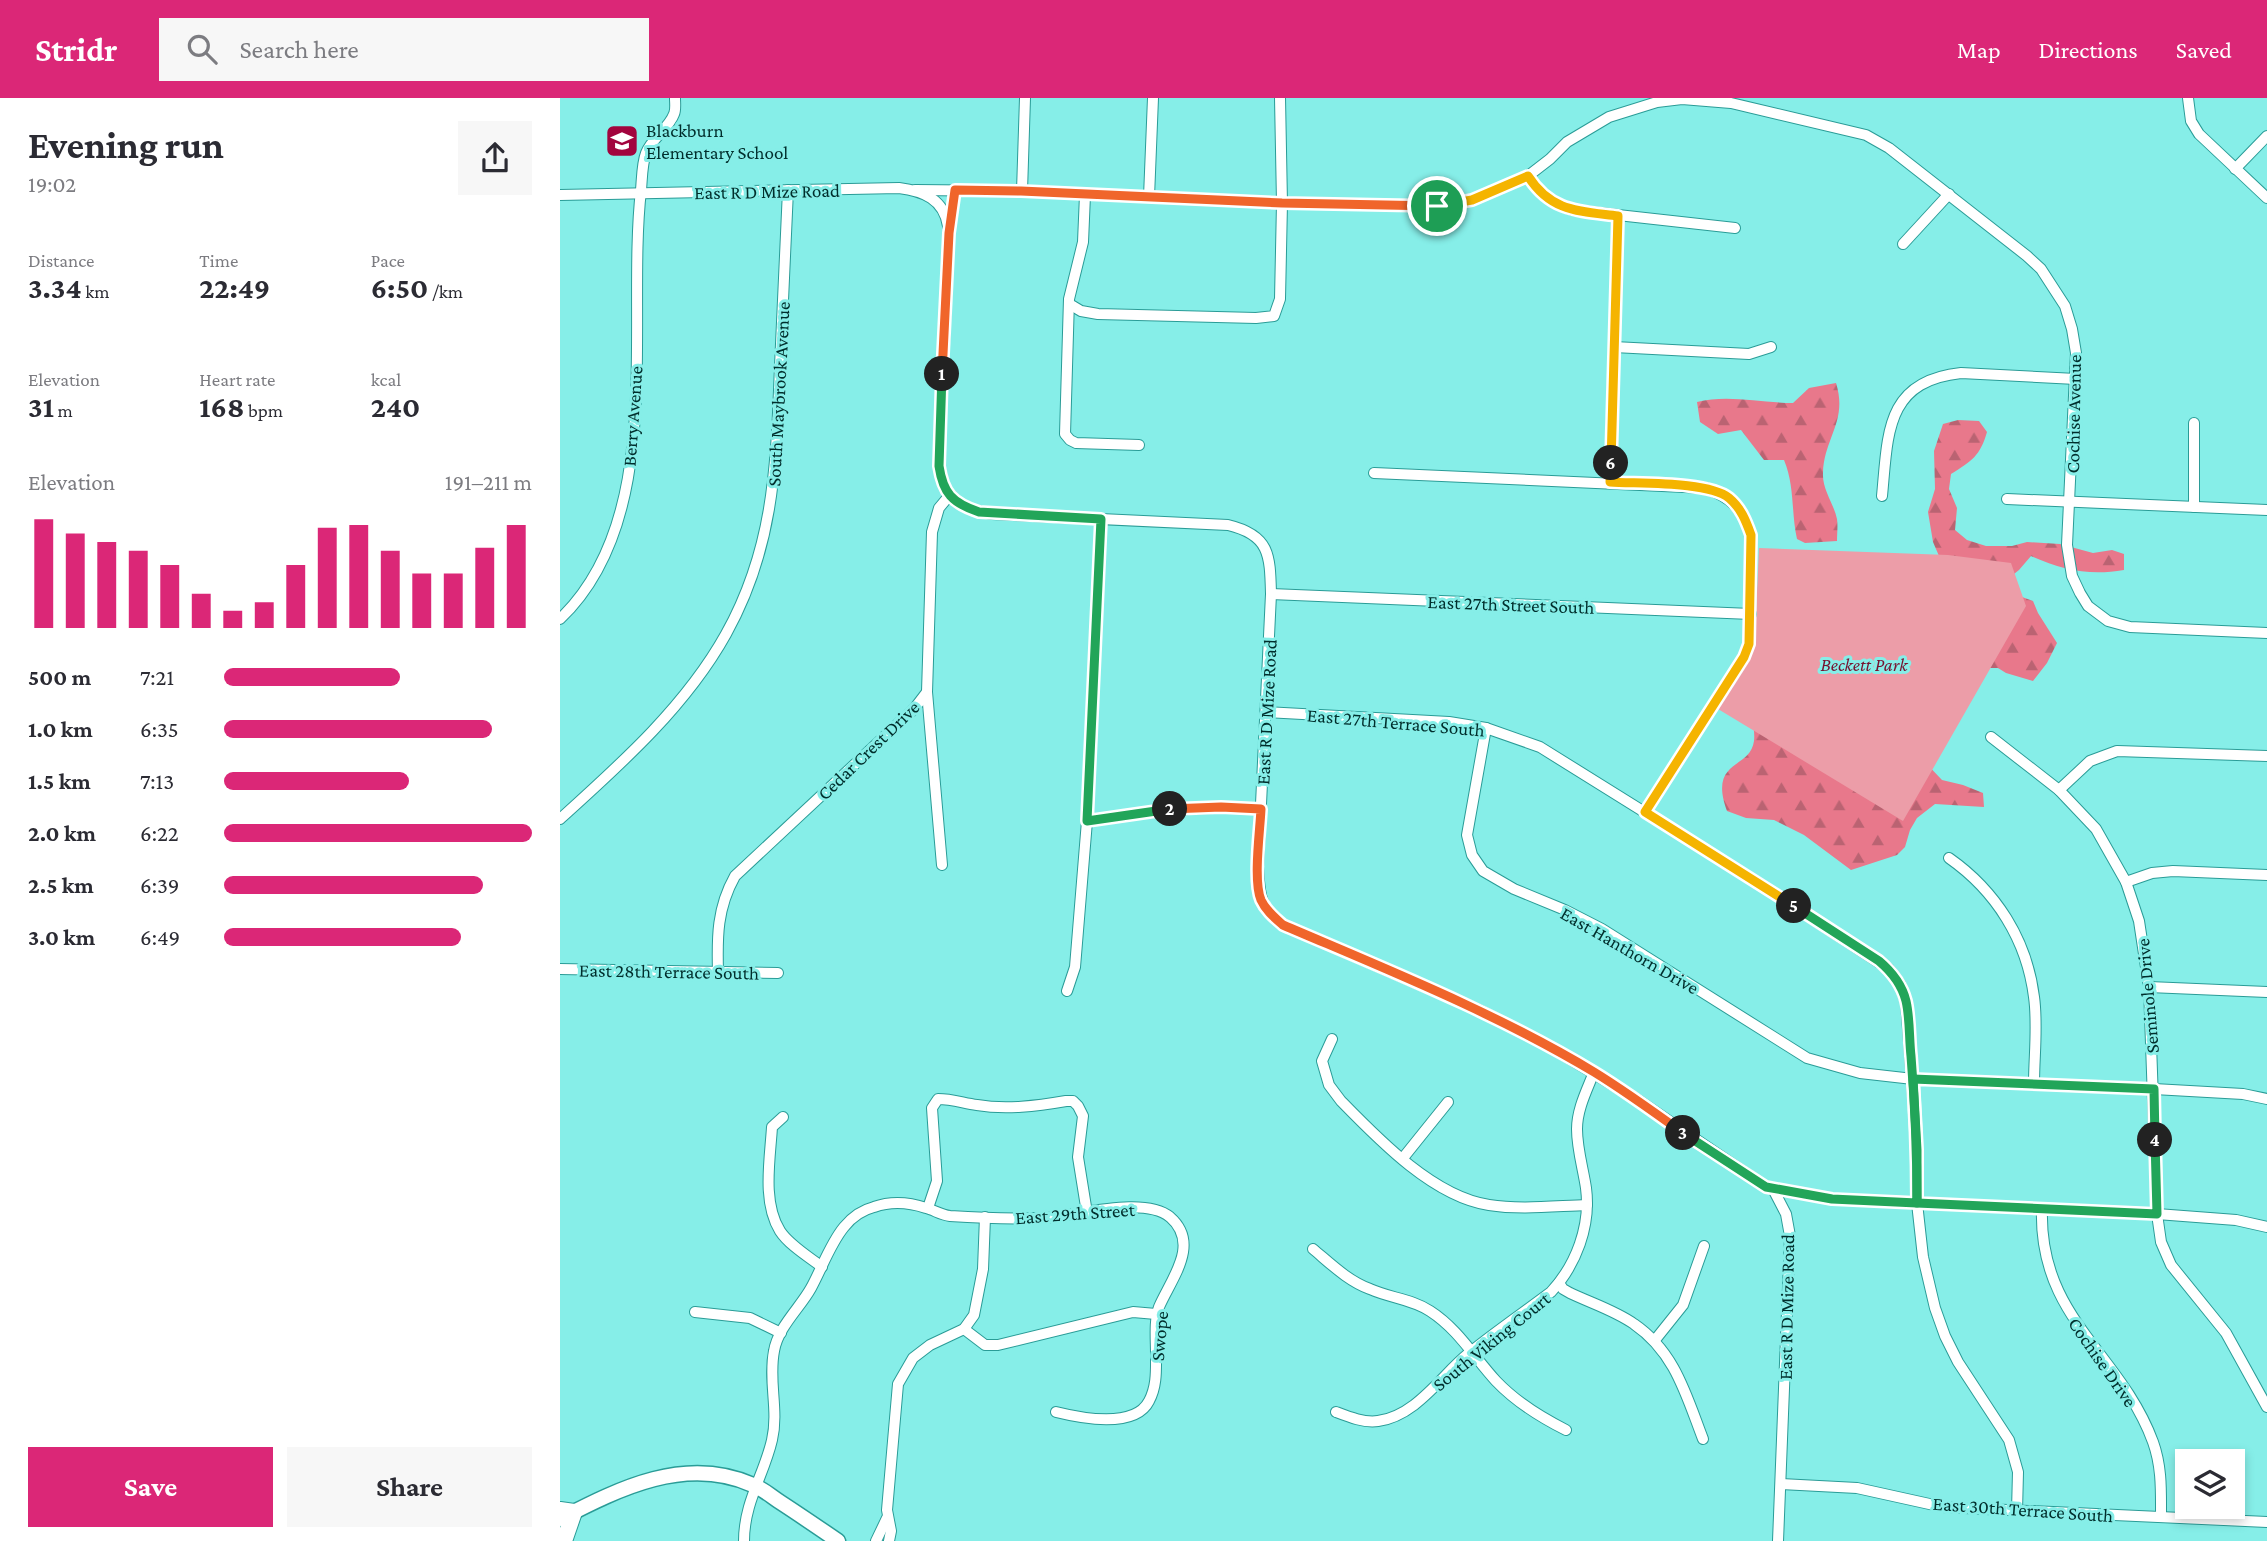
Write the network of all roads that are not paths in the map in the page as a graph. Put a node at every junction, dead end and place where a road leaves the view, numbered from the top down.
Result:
1 (675, 98) edge
2 (1025, 98) edge
3 (1153, 98) edge
4 (1280, 98) edge
5 (1684, 98) edge
6 (2188, 98) edge
7 (2267, 136) edge
8 (2235, 169) junction
9 (1528, 176) junction
10 (788, 190) junction
11 (915, 190) junction
12 (955, 190) junction
13 (1021, 191) junction
14 (641, 194) junction
15 (1949, 194) junction
16 (560, 195) edge
17 (1084, 195) junction
18 (1149, 197) junction
19 (2267, 198) edge
20 (1282, 203) junction
21 (1618, 216) junction
22 (1735, 228) dead end
23 (949, 233) junction
24 (1903, 244) dead end
25 (1070, 305) junction
26 (1614, 347) junction
27 (1771, 347) dead end
28 (2076, 379) junction
29 (2194, 423) dead end
30 (1139, 445) dead end
31 (1374, 473) dead end
32 (1610, 482) junction
33 (948, 496) junction
34 (1882, 496) dead end
35 (2007, 499) dead end
36 (2071, 501) junction
37 (2194, 507) junction
38 (2267, 510) edge
39 (1101, 519) junction
40 (1271, 594) junction
41 (1751, 614) junction
42 (560, 619) edge
43 (2267, 633) edge
44 (927, 692) junction
45 (1267, 712) junction
46 (1486, 727) junction
47 (1991, 737) dead end
48 (2267, 756) edge
49 (2059, 790) junction
50 (1261, 809) junction
51 (1645, 812) junction
52 (560, 819) edge
53 (1087, 821) junction
54 (1950, 858) dead end
55 (942, 866) dead end
56 (2267, 875) edge
57 (2126, 882) junction
58 (560, 969) edge
59 (718, 972) junction
60 (778, 973) dead end
61 (2149, 987) junction
62 (1067, 991) dead end
63 (2267, 992) edge
64 (1332, 1039) dead end
65 (1594, 1072) junction
66 (1913, 1079) junction
67 (2034, 1084) junction
68 (2154, 1089) junction
69 (2267, 1098) edge
70 (1448, 1102) dead end
71 (783, 1117) dead end
72 (1403, 1158) junction
73 (1773, 1189) junction
74 (1917, 1203) junction
75 (1587, 1205) junction
76 (928, 1208) junction
77 (2042, 1208) junction
78 (1087, 1213) junction
79 (2157, 1214) junction
80 (985, 1217) junction
81 (1177, 1224) joint
82 (2267, 1227) edge
83 (1704, 1246) dead end
84 (1313, 1249) dead end
85 (822, 1267) junction
86 (1559, 1283) junction
87 (695, 1312) dead end
88 (1156, 1314) junction
89 (964, 1329) junction
90 (781, 1333) junction
91 (1655, 1340) junction
92 (1472, 1351) junction
93 (2267, 1407) edge
94 (1056, 1412) dead end
95 (1336, 1412) dead end
96 (1566, 1430) dead end
97 (1703, 1439) dead end
98 (1781, 1484) junction
99 (755, 1485) junction
100 (2017, 1511) junction
101 (565, 1514) edge
102 (2161, 1517) junction
103 (887, 1518) junction
104 (2267, 1522) edge
105 (564, 1541) edge
106 (744, 1541) edge
107 (838, 1541) edge
108 (876, 1541) edge
109 (889, 1541) edge
110 (1778, 1541) edge

1 - 14 street, Berry Avenue
2 - 13 street
3 - 18 street
4 - 20 street
5 - 9 street, Cochise Avenue
5 - 15 street, Cochise Avenue
6 - 8 street
7 - 8 street
8 - 19 street
9 - 20 street, East R D Mize Road
9 - 21 street
10 - 11 street, East R D Mize Road
10 - 14 street, East R D Mize Road
10 - 52 street, South Maybrook Avenue
11 - 12 street, East R D Mize Road
11 - 23 street
12 - 13 street, East R D Mize Road
12 - 23 street
13 - 17 street, East R D Mize Road
14 - 16 street, East R D Mize Road
14 - 42 street, Berry Avenue
15 - 24 street
15 - 28 street, Cochise Avenue
17 - 18 street, East R D Mize Road
17 - 25 street
18 - 20 street, East R D Mize Road
20 - 25 street
21 - 22 street
21 - 26 street
23 - 33 street
25 - 30 street
26 - 27 street
26 - 32 street
28 - 34 street
28 - 36 street, Cochise Avenue
29 - 37 street
31 - 32 street
32 - 41 street
33 - 39 street, East R D Mize Road
33 - 44 street, Cedar Crest Drive
35 - 36 street
36 - 37 street
36 - 43 street, Cochise Avenue
37 - 38 street
39 - 40 street, East R D Mize Road
39 - 53 street
40 - 41 street, East 27th Street South
40 - 45 street, East R D Mize Road
41 - 51 street
44 - 55 street
44 - 59 street, Cedar Crest Drive
45 - 46 street, East 27th Terrace South
45 - 50 street, East R D Mize Road
46 - 51 street, East 27th Terrace South
46 - 66 street, East Hanthorn Drive
47 - 49 street, Seminole Drive
48 - 49 street
49 - 57 street, Seminole Drive
50 - 53 street
50 - 65 street, East R D Mize Road
51 - 66 street, East 27th Terrace South
53 - 62 street
54 - 67 street
56 - 57 street
57 - 61 street, Seminole Drive
58 - 59 street, East 28th Terrace South
59 - 60 street, East 28th Terrace South
61 - 63 street
61 - 68 street, Seminole Drive
64 - 72 street
65 - 73 street, East R D Mize Road
65 - 75 street, South Viking Court
66 - 67 street, East Hanthorn Drive
66 - 74 street, East 27th Terrace South
67 - 68 street, East Hanthorn Drive
68 - 69 street, East Hanthorn Drive
68 - 79 street, Seminole Drive
70 - 72 street
71 - 85 street
72 - 75 street
73 - 74 street
73 - 98 street, East R D Mize Road
74 - 77 street
74 - 100 street, East 27th Terrace South
75 - 86 street, South Viking Court
76 - 78 street
76 - 80 street, East 29th Street
76 - 85 street
77 - 79 street
77 - 102 street, Cochise Drive
78 - 80 street, East 29th Street
78 - 81 street, East 29th Street
79 - 82 street
79 - 93 street, Seminole Drive
80 - 89 street
81 - 88 street, Swope
83 - 91 street
84 - 92 street
85 - 90 street
86 - 91 street
86 - 92 street, South Viking Court
87 - 90 street
88 - 89 street
88 - 94 street, Swope
89 - 103 street
90 - 99 street
91 - 97 street
92 - 95 street, South Viking Court
92 - 96 street
98 - 100 street, East 30th Terrace South
98 - 110 street, East R D Mize Road
99 - 101 main road
99 - 106 street
99 - 107 main road
100 - 102 street, East 30th Terrace South
101 - 105 highway
102 - 104 street, East 30th Terrace South
103 - 108 street
103 - 109 street

